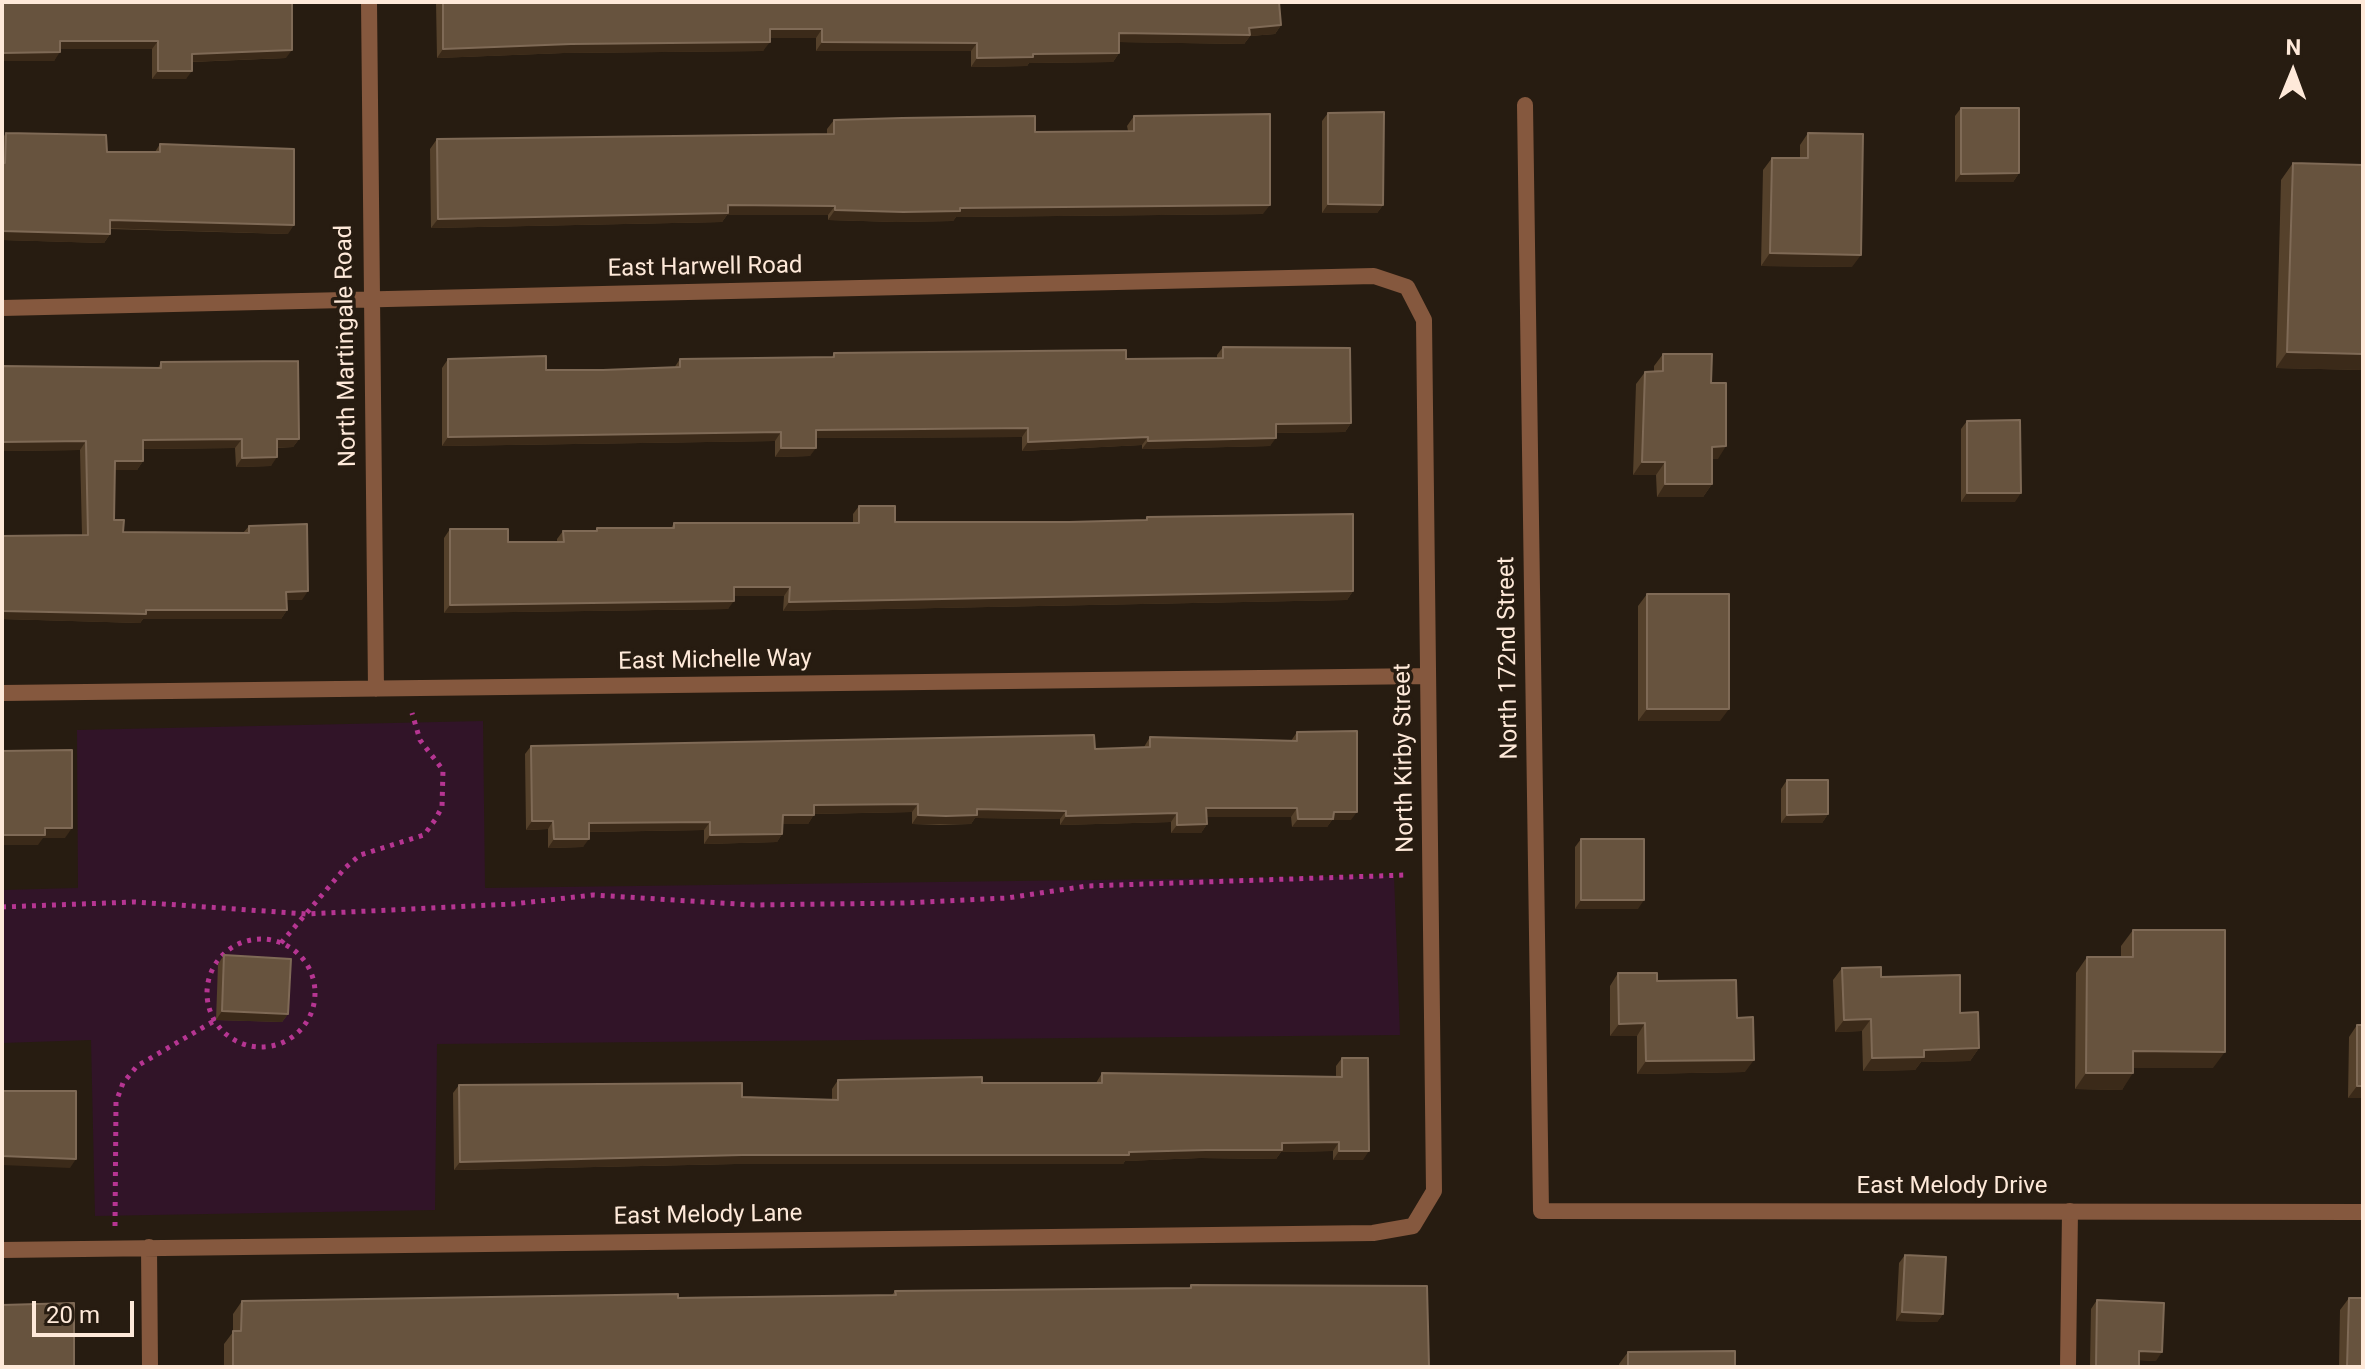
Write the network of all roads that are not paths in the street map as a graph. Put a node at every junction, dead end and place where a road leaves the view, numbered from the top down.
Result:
1 (369, 2) edge
2 (1525, 105) dead end
3 (1407, 287) joint
4 (370, 299) junction
5 (2, 308) edge
6 (1428, 676) junction
7 (376, 689) junction
8 (2, 693) edge
9 (1541, 1211) joint
10 (2070, 1211) junction
11 (2363, 1212) edge
12 (1413, 1226) joint
13 (149, 1247) junction
14 (2, 1250) edge
15 (150, 1367) edge
16 (2068, 1367) edge

1 - 4 street, North Martingale Road
2 - 9 street, North 172nd Street
3 - 4 street, East Harwell Road
3 - 6 street, North Kirby Street
4 - 5 street, East Harwell Road
4 - 7 street, North Martingale Road
6 - 7 street, East Michelle Way
6 - 12 street, North Kirby Street
7 - 8 street, East Michelle Way
9 - 10 street, East Melody Drive
10 - 11 street, East Melody Drive
10 - 16 street
12 - 13 street, East Melody Lane
13 - 14 street, East Melody Lane
13 - 15 street

